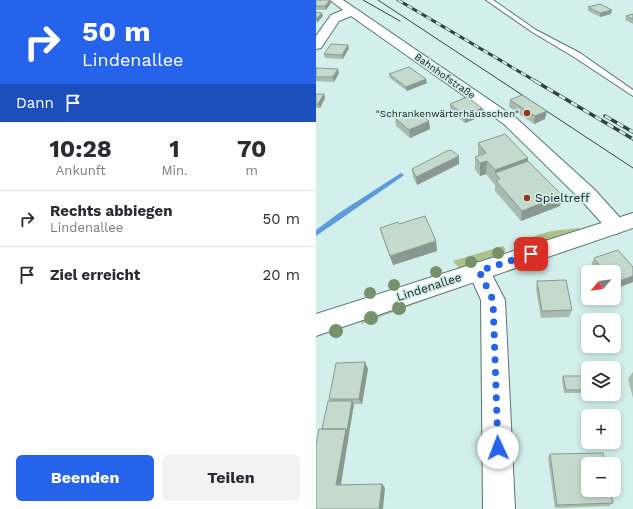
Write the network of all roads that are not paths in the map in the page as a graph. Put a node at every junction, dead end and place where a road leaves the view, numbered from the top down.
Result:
1 (490, 1) edge
2 (344, 6) edge
3 (316, 45) edge
4 (633, 94) edge
5 (625, 223) edge
6 (479, 271) junction
7 (316, 324) edge
8 (499, 509) edge

1 - 4 lane
2 - 3 street
2 - 5 street, Bahnhofstraße
5 - 6 street, Lindenallee
6 - 7 street, Lindenallee
6 - 8 street

